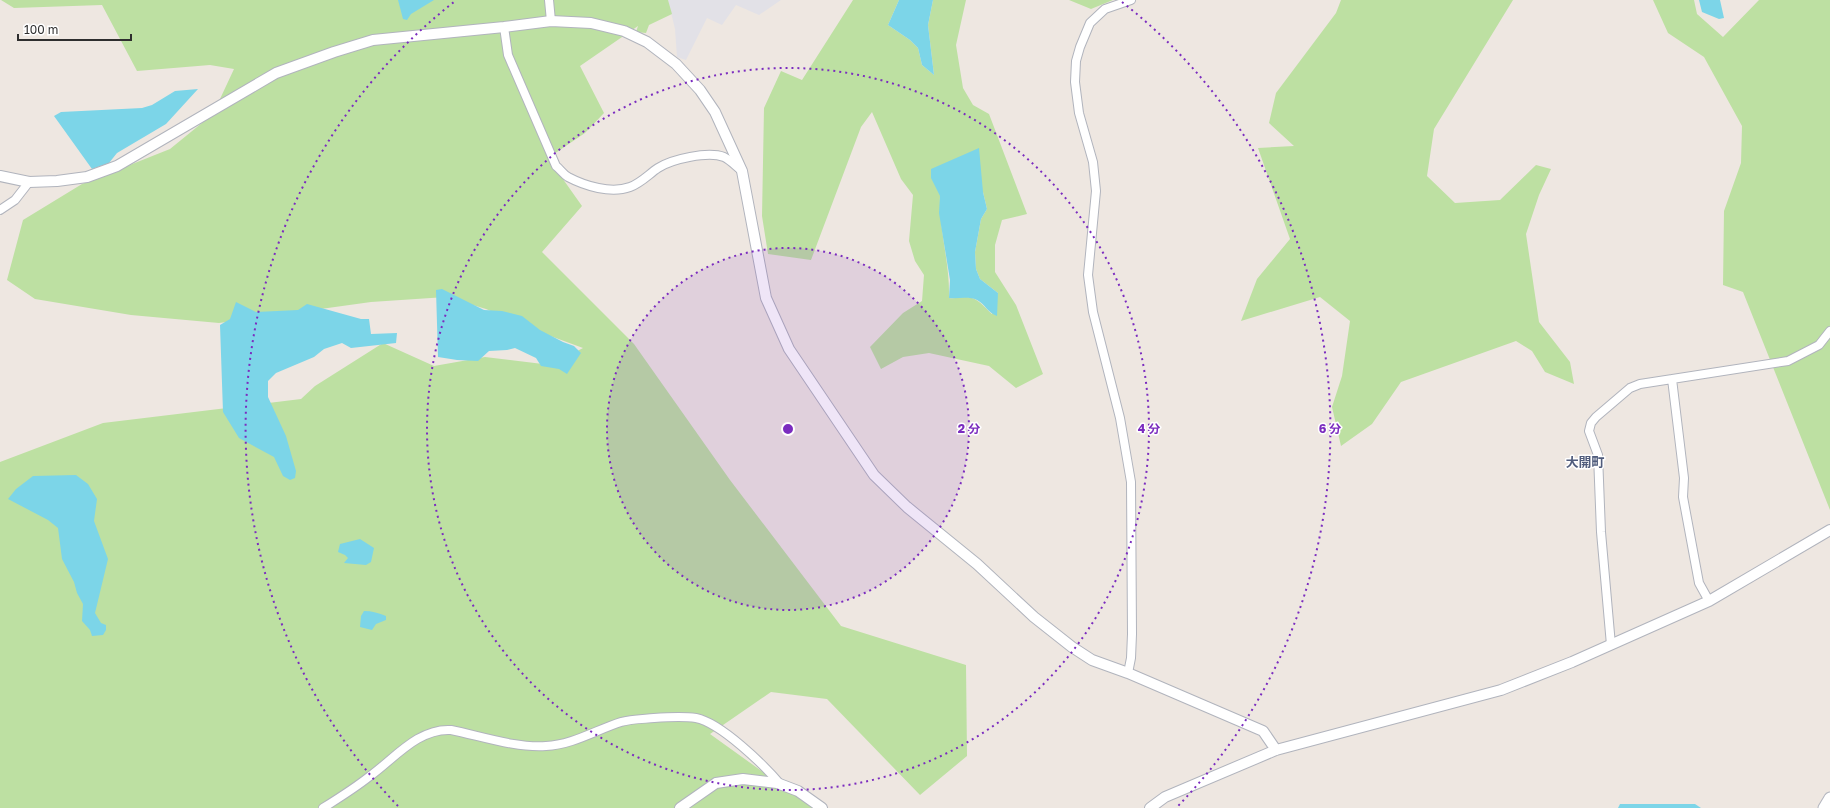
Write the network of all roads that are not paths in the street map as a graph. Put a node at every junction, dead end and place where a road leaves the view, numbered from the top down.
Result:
1 (549, 0) edge
2 (1130, 0) edge
3 (551, 21) junction
4 (504, 27) junction
5 (742, 171) junction
6 (0, 176) edge
7 (29, 182) junction
8 (0, 210) edge
9 (1830, 331) edge
10 (1672, 379) junction
11 (1830, 530) edge
12 (1709, 601) junction
13 (1611, 645) junction
14 (1128, 672) junction
15 (1276, 750) junction
16 (781, 785) junction
17 (1830, 798) edge
18 (323, 808) edge
19 (680, 808) edge
20 (822, 808) edge
21 (1150, 808) edge
22 (1824, 808) edge

1 - 3 street
2 - 14 street
3 - 4 street
3 - 5 street
4 - 5 street
4 - 7 street
5 - 14 street
6 - 7 street
7 - 8 street
9 - 10 street
10 - 12 street
10 - 13 street
11 - 12 street
12 - 13 street
13 - 15 street
14 - 15 street
15 - 21 street
16 - 18 street
16 - 19 street
16 - 20 street
17 - 22 main road

